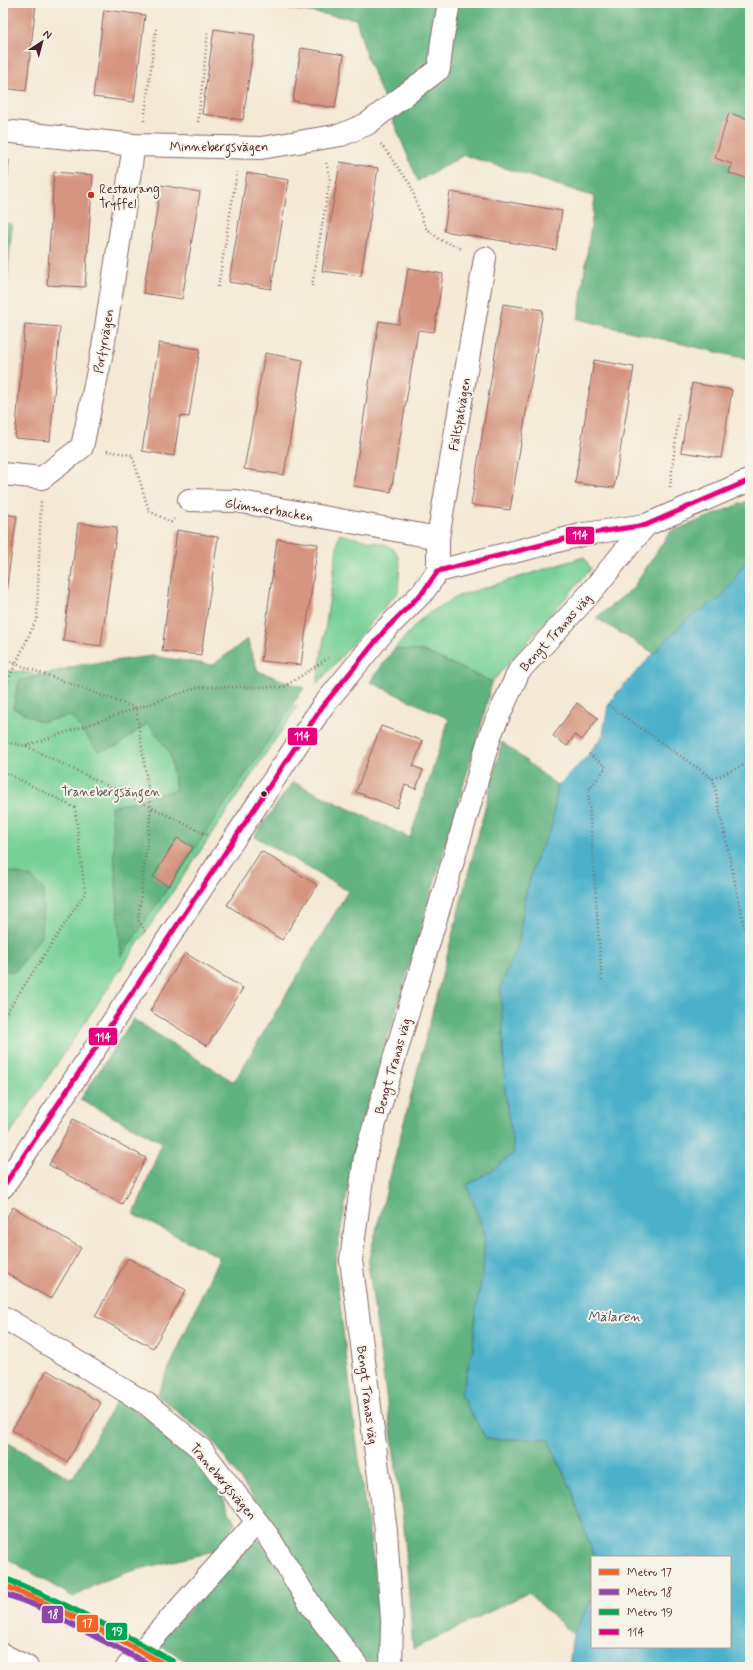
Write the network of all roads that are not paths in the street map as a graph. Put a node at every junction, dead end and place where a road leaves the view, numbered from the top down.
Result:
1 (449, 3) edge
2 (3, 131) edge
3 (137, 146) junction
4 (485, 258) road end
5 (3, 474) edge
6 (750, 480) edge
7 (189, 500) road end
8 (646, 524) junction
9 (438, 538) junction
10 (438, 571) junction
11 (3, 1187) edge
12 (3, 1317) edge
13 (257, 1522) junction
14 (3, 1655) edge
15 (27, 1667) edge
16 (127, 1667) edge
17 (358, 1667) edge
18 (391, 1667) edge

1 - 3 street, Minnebergsvägen
2 - 3 street, Minnebergsvägen
3 - 5 street, Porfyrvägen
4 - 9 street, Fältspatvägen
6 - 8 street
7 - 9 street, Glimmerbacken
8 - 10 street
8 - 18 street, Bengt Tranas väg
9 - 10 street, Fältspatvägen
10 - 11 street
12 - 13 street, Tranebergsvägen
13 - 16 street
13 - 17 street, Tranebergsvägen
14 - 15 street

